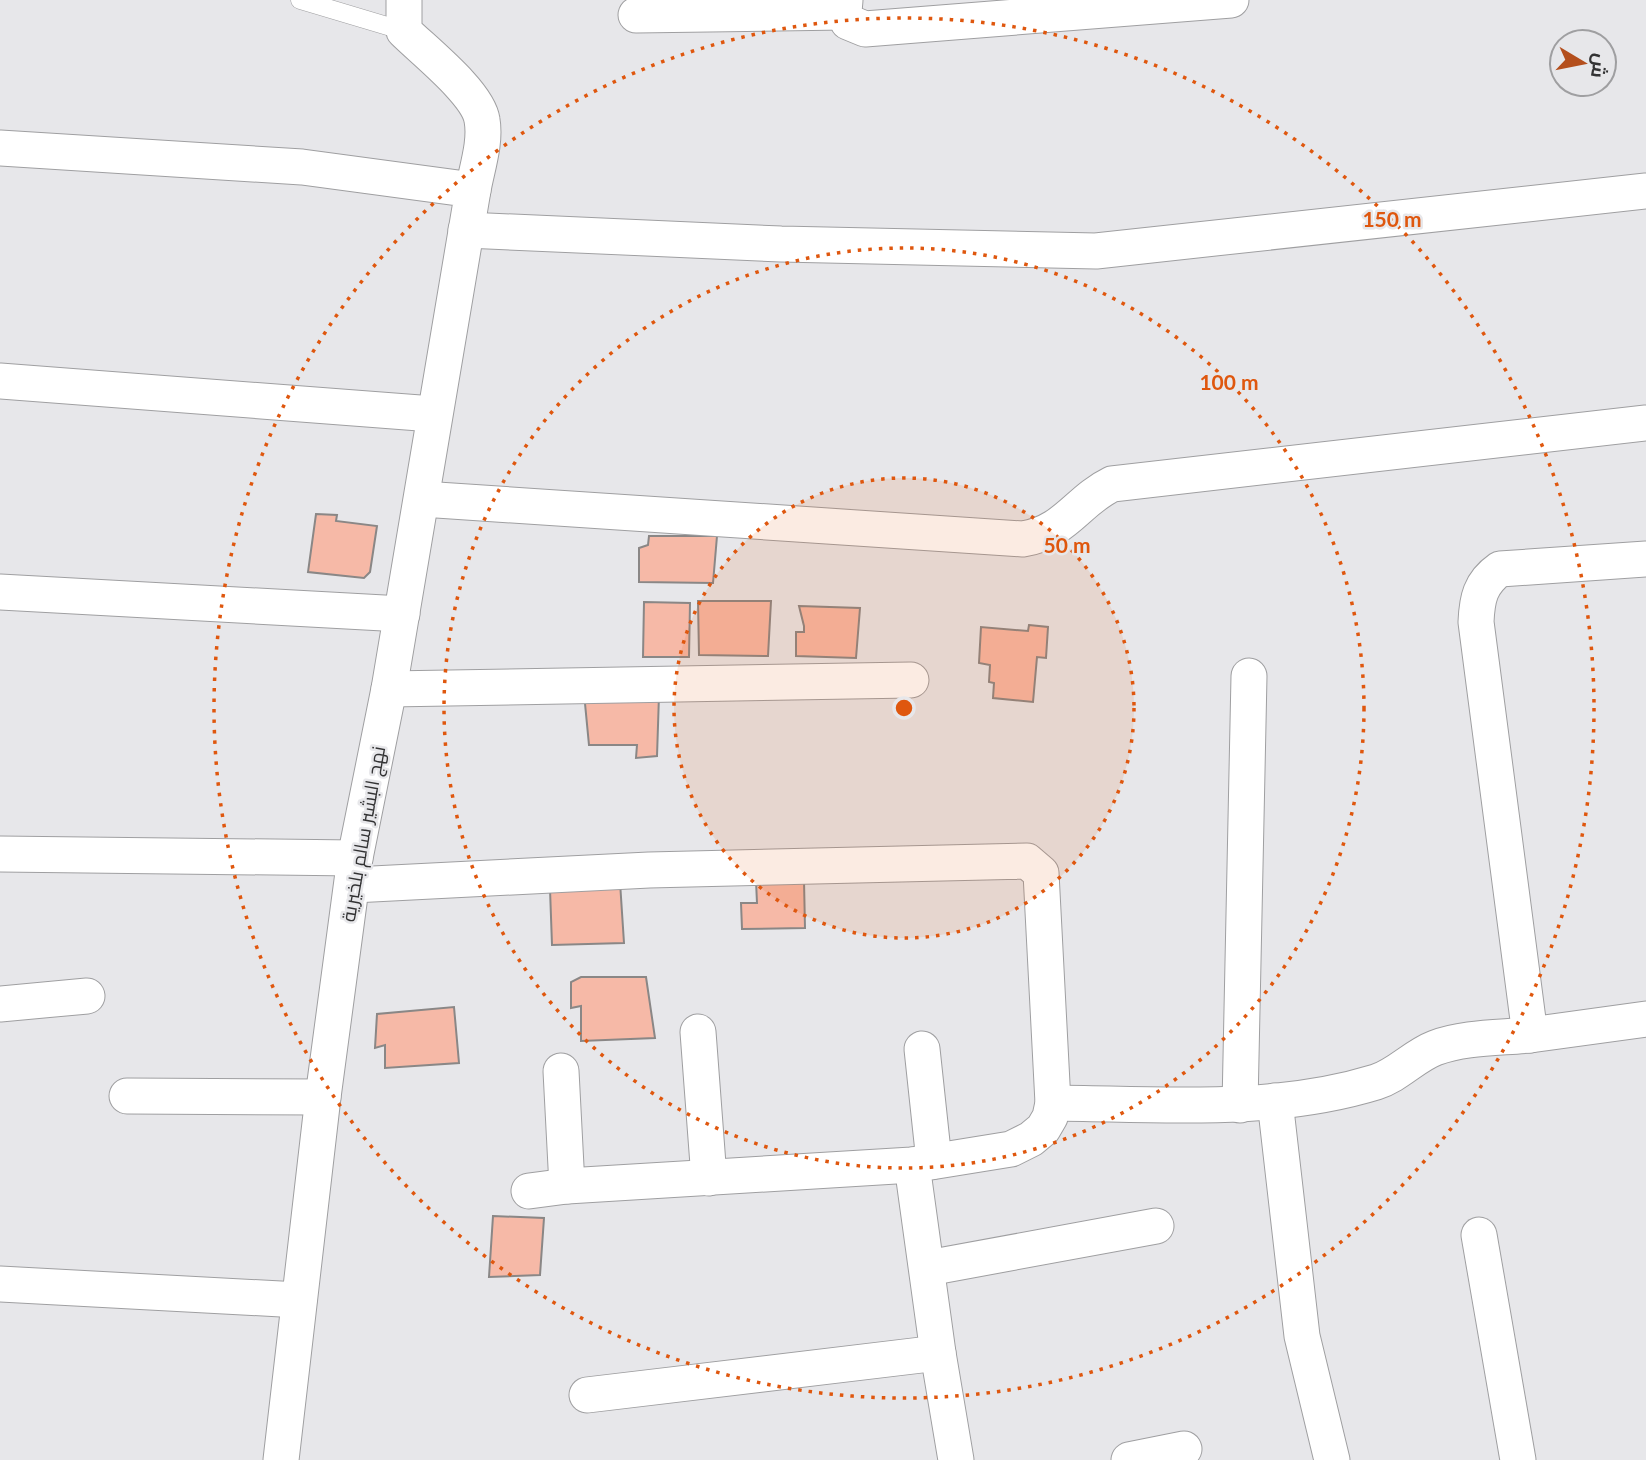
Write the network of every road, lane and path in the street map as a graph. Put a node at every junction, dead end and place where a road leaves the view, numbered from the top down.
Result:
1 (300, 0) edge
2 (1231, 0) edge
3 (844, 6) edge
4 (404, 15) edge
5 (636, 15) dead end
6 (0, 148) edge
7 (1646, 191) edge
8 (469, 211) junction
9 (0, 381) edge
10 (433, 414) junction
11 (1646, 423) edge
12 (422, 499) junction
13 (1646, 559) edge
14 (0, 592) edge
15 (402, 614) junction
16 (1250, 676) dead end
17 (911, 680) dead end
18 (389, 689) junction
19 (0, 854) edge
20 (354, 872) junction
21 (87, 996) dead end
22 (0, 1004) edge
23 (1646, 1019) edge
24 (698, 1032) dead end
25 (1530, 1035) junction
26 (922, 1049) dead end
27 (561, 1071) dead end
28 (127, 1096) dead end
29 (323, 1097) junction
30 (1275, 1101) junction
31 (1054, 1103) junction
32 (1240, 1105) junction
33 (923, 1163) junction
34 (709, 1178) junction
35 (567, 1186) junction
36 (528, 1191) dead end
37 (1156, 1226) dead end
38 (1479, 1235) dead end
39 (928, 1268) junction
40 (0, 1284) edge
41 (299, 1300) junction
42 (938, 1353) junction
43 (587, 1395) dead end
44 (1184, 1449) dead end
45 (281, 1460) edge
46 (956, 1460) edge
47 (1129, 1460) edge
48 (1332, 1460) edge
49 (1518, 1460) edge

1 - 4 lane
2 - 3 street
3 - 5 street
4 - 8 street, نهج البشير سالم بلخيرية
6 - 8 street
7 - 8 street
8 - 10 street, نهج البشير سالم بلخيرية
9 - 10 street
10 - 12 street, نهج البشير سالم بلخيرية
11 - 12 street
12 - 15 street, نهج البشير سالم بلخيرية
13 - 25 street
14 - 15 street
15 - 18 street, نهج البشير سالم بلخيرية
16 - 32 street
17 - 18 street
18 - 20 street, نهج البشير سالم بلخيرية
19 - 20 street
20 - 29 street, نهج البشير سالم بلخيرية
20 - 31 street
21 - 22 street
23 - 25 street
24 - 34 street
25 - 30 street
26 - 33 street
27 - 35 street
28 - 29 street
29 - 41 street, نهج البشير سالم بلخيرية
30 - 32 street
30 - 48 street
31 - 32 street
31 - 33 street
33 - 34 street
33 - 39 street
34 - 35 street
35 - 36 street
37 - 39 street
38 - 49 street
39 - 42 street
40 - 41 street
41 - 45 street, نهج البشير سالم بلخيرية
42 - 43 street
42 - 46 street
44 - 47 street

